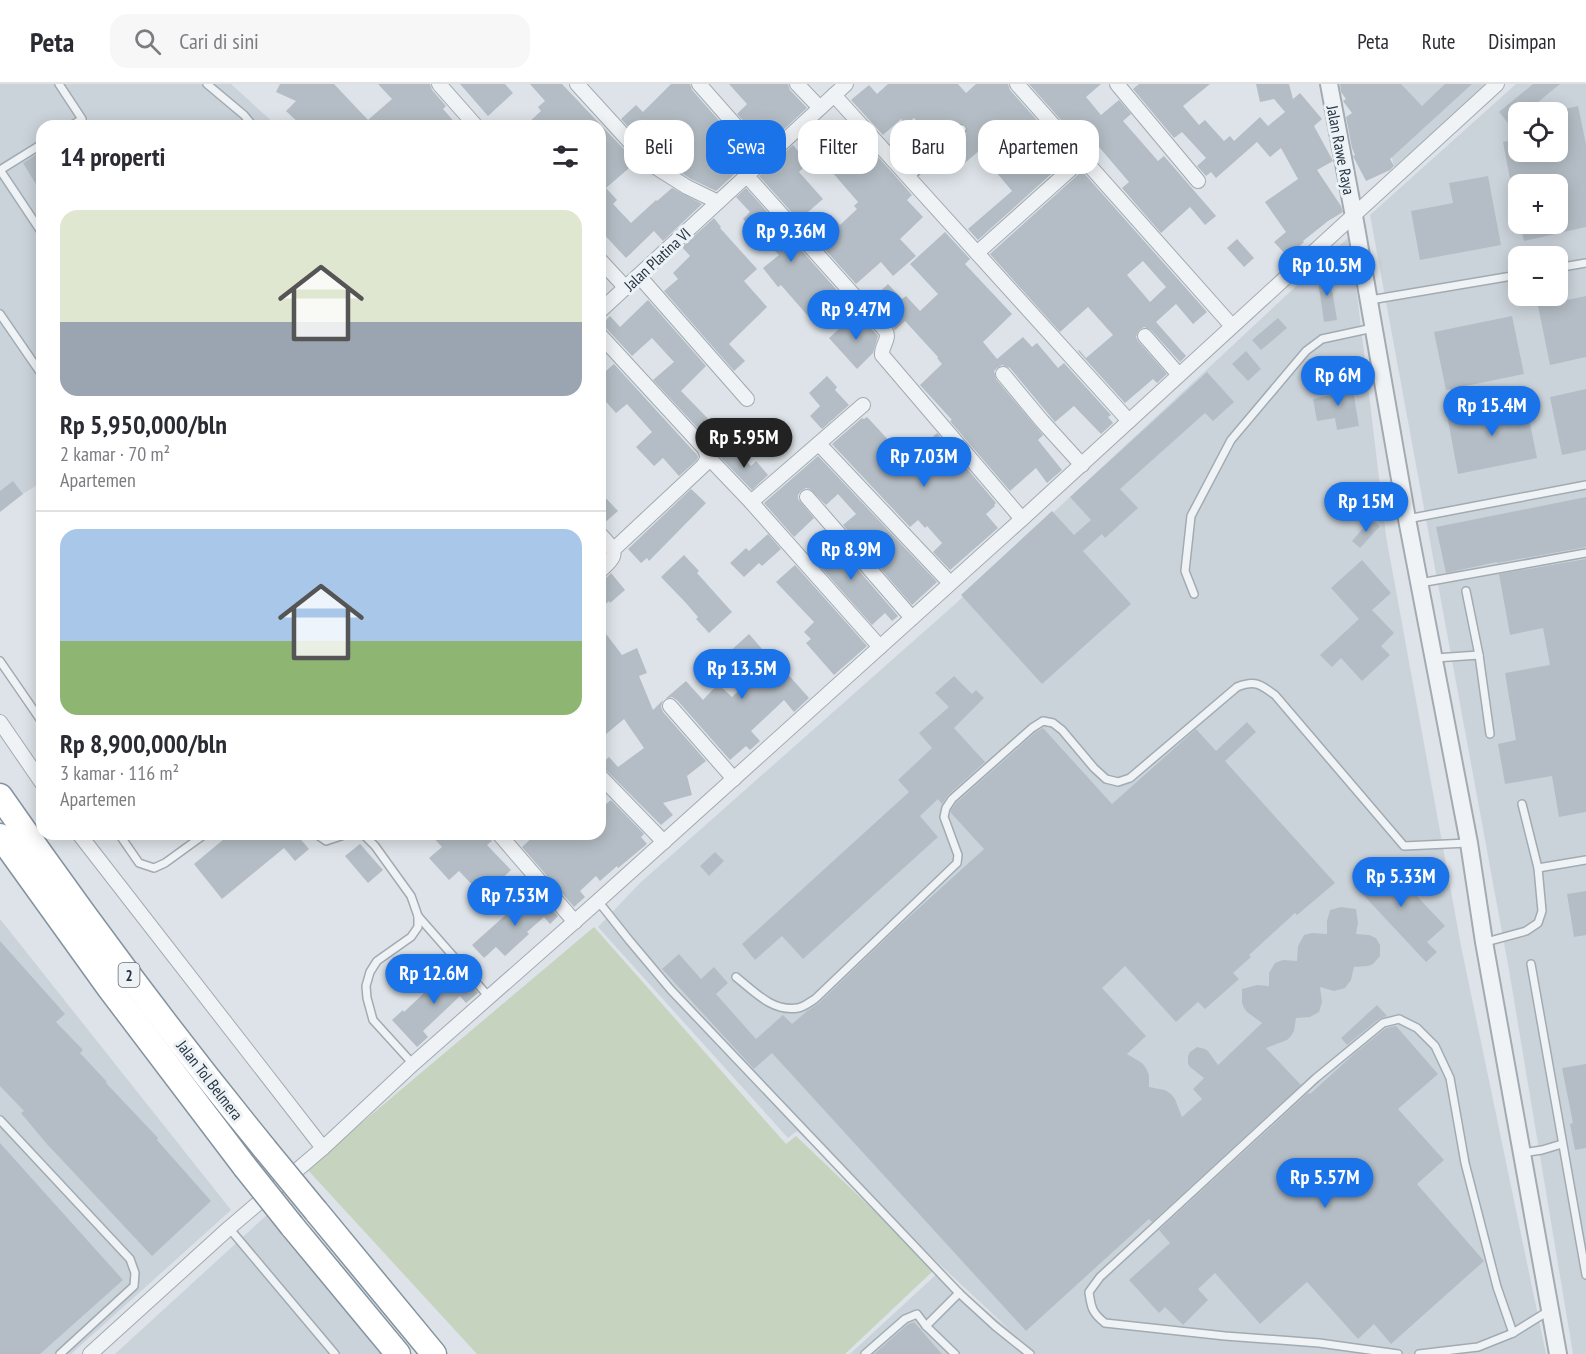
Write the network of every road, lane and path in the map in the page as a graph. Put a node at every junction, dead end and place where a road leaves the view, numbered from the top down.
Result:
1 (59, 84) edge
2 (207, 84) edge
3 (439, 84) edge
4 (577, 84) edge
5 (699, 84) edge
6 (797, 84) edge
7 (846, 84) edge
8 (1017, 84) edge
9 (1118, 84) edge
10 (1329, 84) edge
11 (1497, 84) edge
12 (834, 95) junction
13 (820, 108) junction
14 (82, 120) edge
15 (248, 120) edge
16 (471, 120) edge
17 (731, 120) edge
18 (1048, 120) edge
19 (786, 140) edge
20 (36, 148) edge
21 (0, 170) edge
22 (913, 174) edge
23 (1065, 174) edge
24 (1095, 174) edge
25 (747, 176) joint
26 (909, 178) junction
27 (1198, 181) dead end
28 (718, 202) junction
29 (36, 224) edge
30 (1356, 228) junction
31 (977, 253) junction
32 (1586, 263) edge
33 (606, 266) edge
34 (1568, 266) edge
35 (639, 276) junction
36 (1508, 277) edge
37 (626, 288) junction
38 (1368, 300) junction
39 (606, 306) edge
40 (0, 314) edge
41 (1232, 326) junction
42 (1373, 328) junction
43 (1145, 336) dead end
44 (606, 342) edge
45 (36, 366) edge
46 (1003, 374) dead end
47 (1179, 375) junction
48 (747, 399) dead end
49 (863, 405) dead end
50 (1129, 421) junction
51 (819, 444) junction
52 (708, 457) junction
53 (1082, 465) junction
54 (1586, 485) edge
55 (807, 497) dead end
56 (752, 502) junction
57 (1022, 519) junction
58 (1407, 519) junction
59 (606, 541) edge
60 (613, 550) junction
61 (1586, 553) edge
62 (606, 566) edge
63 (950, 583) junction
64 (1419, 583) junction
65 (1466, 591) dead end
66 (1194, 594) dead end
67 (912, 618) junction
68 (880, 647) junction
69 (1479, 655) junction
70 (1433, 658) junction
71 (0, 661) edge
72 (670, 706) dead end
73 (36, 713) edge
74 (0, 722) edge
75 (1490, 734) dead end
76 (36, 774) edge
77 (734, 779) junction
78 (606, 782) edge
79 (0, 796) edge
80 (1522, 804) dead end
81 (0, 836) edge
82 (84, 840) edge
83 (123, 840) edge
84 (197, 840) edge
85 (369, 840) edge
86 (504, 840) edge
87 (664, 842) junction
88 (1469, 843) junction
89 (1586, 860) edge
90 (1538, 868) junction
91 (598, 901) junction
92 (418, 916) junction
93 (575, 922) junction
94 (1484, 942) junction
95 (1531, 964) dead end
96 (736, 977) dead end
97 (489, 998) junction
98 (413, 1064) junction
99 (0, 1120) edge
100 (1562, 1144) junction
101 (323, 1148) junction
102 (1522, 1153) junction
103 (229, 1228) junction
104 (1586, 1275) edge
105 (959, 1293) junction
106 (1550, 1310) junction
107 (927, 1326) junction
108 (1513, 1333) junction
109 (60, 1354) edge
110 (90, 1354) edge
111 (335, 1354) edge
112 (398, 1354) edge
113 (435, 1354) edge
114 (865, 1354) edge
115 (955, 1354) edge
116 (1030, 1354) edge
117 (1398, 1354) edge
118 (1419, 1354) edge
119 (1558, 1354) edge

1 - 14 lane
2 - 15 lane
3 - 16 street
4 - 28 street
5 - 17 street
6 - 13 street
7 - 12 street, Jalan Platina VI
8 - 18 street
9 - 27 street
10 - 30 street, Jalan Rawe Raya
11 - 30 street
12 - 13 street, Jalan Platina VI
12 - 26 street
13 - 19 street, Jalan Platina VI
20 - 21 lane
21 - 29 lane
22 - 26 lane
23 - 31 street
24 - 41 street
25 - 28 street, Jalan Platina VI
25 - 57 street
26 - 31 street
28 - 35 street, Jalan Platina VI
30 - 38 street, Jalan Rawe Raya
30 - 41 street
31 - 50 street
32 - 34 lane
33 - 37 street
35 - 37 street, Jalan Platina VI
35 - 48 street
36 - 38 lane
37 - 39 street, Jalan Platina VI
38 - 42 street, Jalan Rawe Raya
40 - 45 lane
41 - 47 street
42 - 58 street, Jalan Rawe Raya
42 - 66 lane
43 - 47 street
44 - 52 street
46 - 53 street
47 - 50 street
49 - 51 street
50 - 53 street
51 - 56 street
51 - 63 street
52 - 56 street
52 - 60 street
53 - 57 street
54 - 58 lane
55 - 67 street
56 - 68 street
57 - 63 street
58 - 64 street, Jalan Rawe Raya
59 - 60 street
60 - 62 street
61 - 64 lane
63 - 67 street
64 - 70 street, Jalan Rawe Raya
65 - 69 lane
67 - 68 street
68 - 77 street
69 - 70 lane
69 - 75 lane
70 - 88 street, Jalan Rawe Raya
71 - 73 lane
72 - 77 street
74 - 76 street
77 - 87 street
78 - 87 street
79 - 113 highway, Jalan Tol Belmera / 2, bridge
80 - 90 lane
81 - 112 highway, Jalan Tol Belmera / 2, bridge
82 - 101 street
83 - 84 lane
85 - 92 lane
86 - 93 street
87 - 91 street
88 - 94 street, Jalan Rawe Raya
88 - 96 lane
89 - 90 lane
90 - 94 lane
91 - 93 street
91 - 105 lane
92 - 97 lane
92 - 98 lane
93 - 97 street
94 - 102 street, Jalan Rawe Raya
95 - 100 lane
97 - 98 street
98 - 101 street
99 - 109 lane
100 - 102 lane
100 - 104 lane
101 - 103 street
102 - 106 street, Jalan Rawe Raya
103 - 110 street
103 - 111 lane
105 - 107 lane
105 - 116 lane
106 - 108 lane
106 - 119 street, Jalan Rawe Raya
107 - 114 lane
107 - 115 lane
108 - 117 lane
108 - 118 lane

